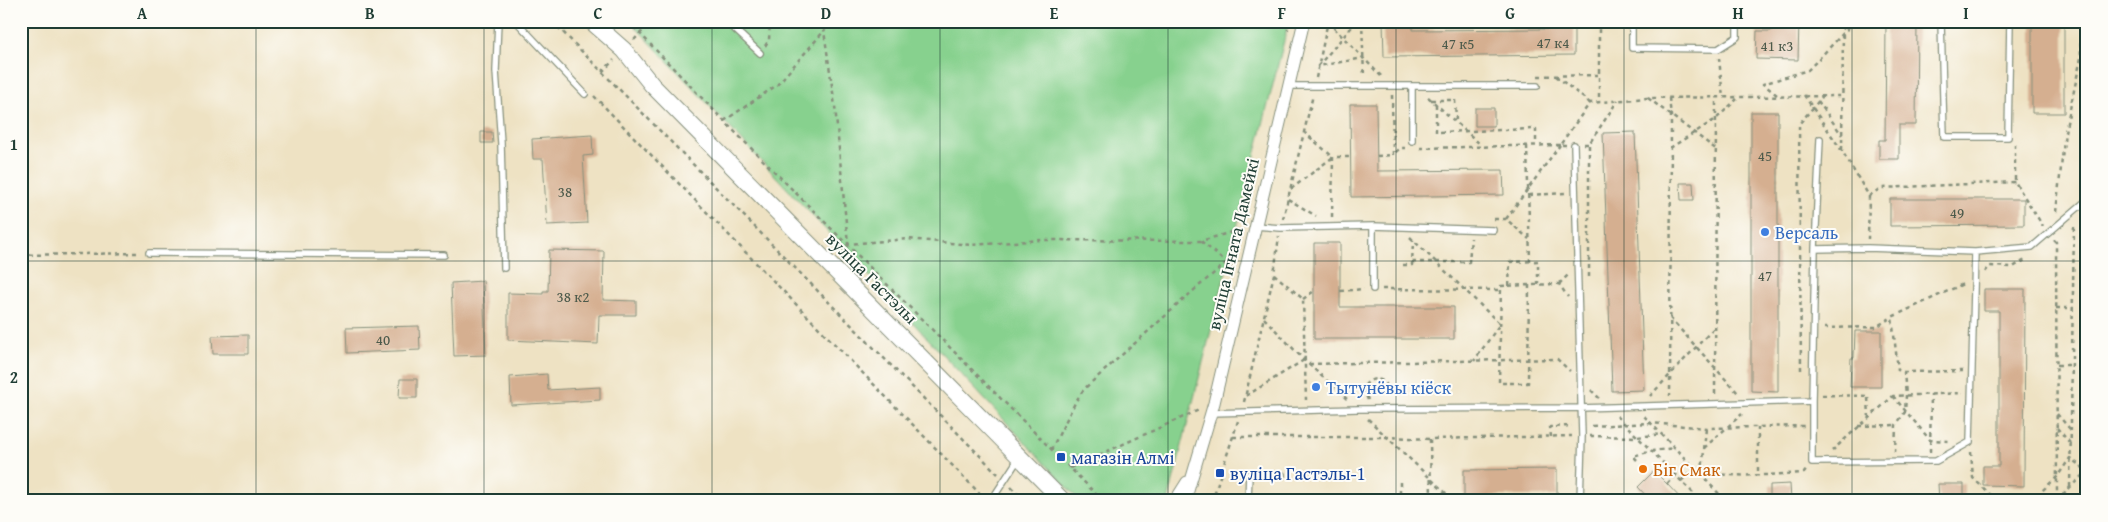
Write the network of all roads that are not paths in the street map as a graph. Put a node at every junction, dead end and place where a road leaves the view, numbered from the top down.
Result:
1 (498, 21) edge
2 (516, 21) edge
3 (587, 21) edge
4 (591, 21) edge
5 (726, 21) edge
6 (1304, 21) edge
7 (1632, 21) edge
8 (1737, 21) edge
9 (1941, 21) edge
10 (2010, 21) edge
11 (760, 53) road end
12 (652, 85) junction
13 (1289, 86) junction
14 (1414, 86) junction
15 (1537, 86) dead end
16 (584, 94) road end
17 (1820, 139) dead end
18 (1412, 141) dead end
19 (1574, 145) road end
20 (2087, 200) edge
21 (1373, 226) junction
22 (1254, 229) junction
23 (1492, 230) dead end
24 (1815, 249) junction
25 (1976, 252) junction
26 (149, 253) road end
27 (444, 255) dead end
28 (504, 268) dead end
29 (1373, 289) road end
30 (1812, 398) junction
31 (1212, 408) junction
32 (1580, 408) junction
33 (1020, 456) junction
34 (1192, 474) junction
35 (1282, 475) dead end
36 (991, 501) edge
37 (1063, 501) edge
38 (1175, 501) edge
39 (1185, 501) edge
40 (1248, 501) edge
41 (1580, 501) edge

1 - 28 lane
2 - 16 lane
3 - 12 main road, вуліца Гастэлы
4 - 12 main road, вуліца Гастэлы
5 - 11 lane
6 - 13 street, вуліца Ігната Дамейкі
7 - 8 lane
9 - 10 lane
12 - 33 main road, вуліца Гастэлы
13 - 14 lane
13 - 22 street, вуліца Ігната Дамейкі
14 - 15 lane
14 - 18 lane
17 - 24 lane
19 - 32 lane
20 - 25 lane
21 - 22 lane
21 - 23 lane
21 - 29 lane
22 - 31 street, вуліца Ігната Дамейкі
24 - 25 lane
24 - 30 lane
25 - 30 lane
26 - 27 lane
30 - 32 lane
31 - 32 lane
31 - 34 street, вуліца Ігната Дамейкі
32 - 41 lane
33 - 36 lane
33 - 37 main road, вуліца Гастэлы
34 - 38 street, вуліца Ігната Дамейкі
34 - 39 street, вуліца Ігната Дамейкі
35 - 40 lane

